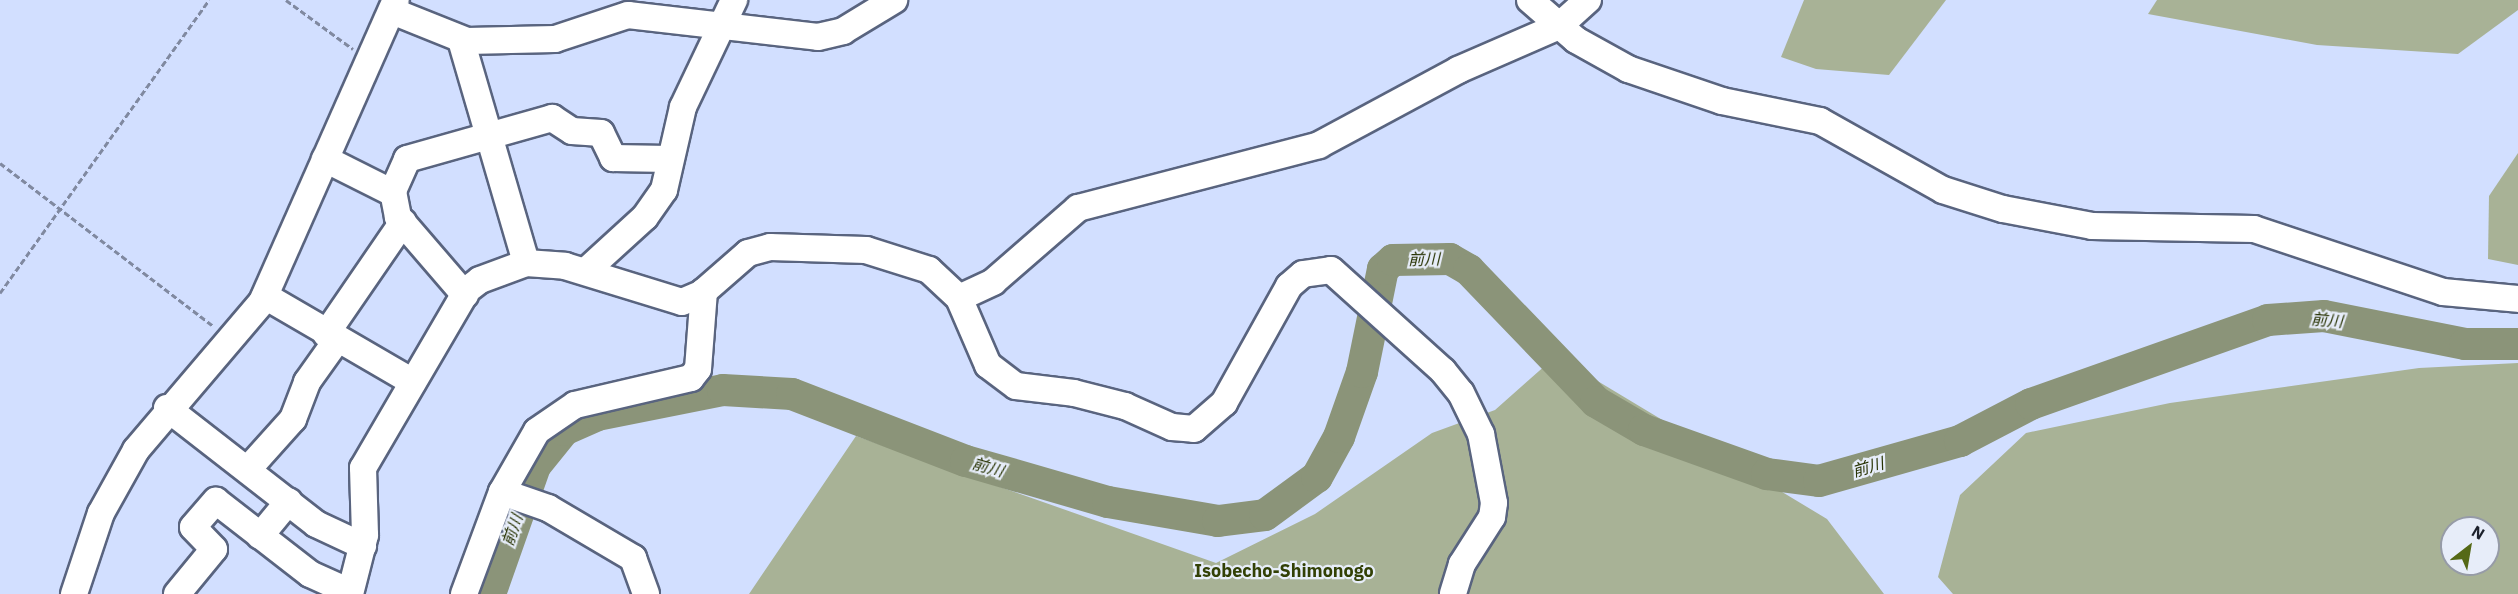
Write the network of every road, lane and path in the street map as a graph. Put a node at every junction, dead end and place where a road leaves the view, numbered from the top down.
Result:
1 (209, 0) edge
2 (286, 0) edge
3 (734, 0) edge
4 (894, 0) edge
5 (1530, 0) edge
6 (1588, 0) edge
7 (394, 5) edge
8 (1559, 26) junction
9 (722, 30) junction
10 (461, 40) junction
11 (369, 60) junction
12 (486, 136) junction
13 (325, 159) junction
14 (669, 159) junction
15 (0, 163) edge
16 (393, 193) junction
17 (61, 207) junction
18 (403, 222) junction
19 (526, 263) junction
20 (588, 269) junction
21 (704, 291) junction
22 (0, 293) edge
23 (465, 295) junction
24 (265, 296) junction
25 (959, 297) junction
26 (2518, 300) edge
27 (332, 337) junction
28 (231, 340) junction
29 (413, 382) junction
30 (167, 408) junction
31 (249, 468) junction
32 (502, 492) junction
33 (289, 501) junction
34 (260, 537) junction
35 (363, 546) junction
36 (178, 592) edge
37 (350, 593) edge
38 (74, 594) edge
39 (464, 594) edge
40 (646, 594) edge
41 (1453, 594) edge

1 - 17 path
2 - 11 path
3 - 9 street
4 - 9 street
5 - 8 street
6 - 8 street
7 - 10 street
7 - 11 street
8 - 25 street
8 - 26 street
9 - 10 street
9 - 14 street
10 - 12 street
11 - 13 street
12 - 14 street
12 - 16 street
12 - 19 street
13 - 16 street
13 - 24 street
14 - 20 street
15 - 17 path
16 - 18 street
17 - 22 path
17 - 28 path
18 - 23 street
18 - 27 street
19 - 20 street
19 - 23 street
20 - 21 street
21 - 25 street
21 - 32 street
23 - 29 street
24 - 27 street
24 - 28 street
25 - 41 street
27 - 29 street
27 - 31 street
28 - 30 street
29 - 35 street
30 - 31 street
30 - 38 street
31 - 33 street
32 - 39 street
32 - 40 street
33 - 34 street
33 - 35 street
34 - 36 street
34 - 37 street
35 - 37 street

